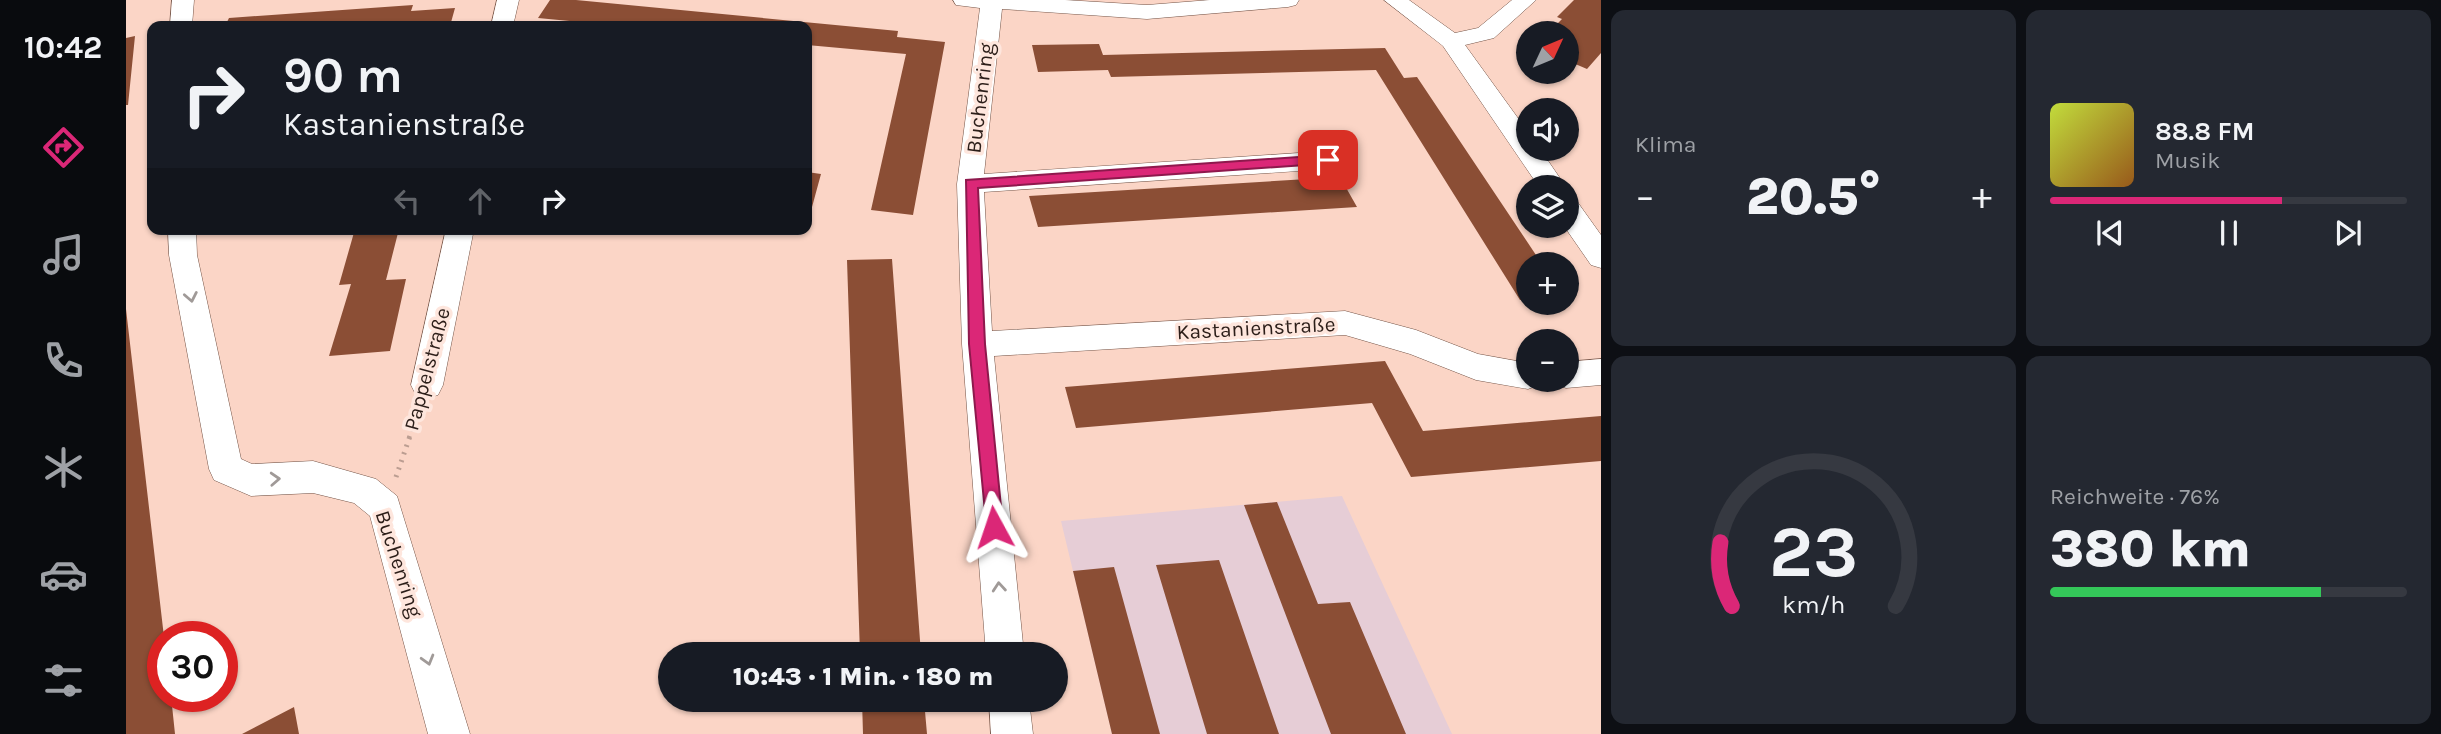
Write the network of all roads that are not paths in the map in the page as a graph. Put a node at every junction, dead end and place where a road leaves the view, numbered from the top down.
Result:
1 (183, 0) edge
2 (508, 0) edge
3 (964, 0) edge
4 (1288, 0) edge
5 (1395, 0) edge
6 (1525, 0) edge
7 (992, 1) edge
8 (1146, 6) edge
9 (181, 21) edge
10 (503, 21) edge
11 (1451, 41) junction
12 (1328, 160) dead end
13 (1545, 175) edge
14 (971, 184) junction
15 (1579, 226) edge
16 (181, 235) edge
17 (459, 235) edge
18 (1601, 257) edge
19 (977, 344) junction
20 (1601, 372) edge
21 (1516, 374) edge
22 (1579, 374) edge
23 (427, 385) road end
24 (1004, 642) edge
25 (1010, 712) edge
26 (449, 734) edge
27 (1012, 734) edge

1 - 9 street
2 - 10 street
3 - 7 street
4 - 8 street
5 - 11 street
6 - 11 street
7 - 8 street
7 - 14 street, Buchenring
11 - 13 street
12 - 14 street
14 - 19 street, Buchenring
15 - 18 street
16 -> 26 street, Buchenring
17 - 23 street, Pappelstraße
19 - 21 street, Kastanienstraße
24 -> 19 street, Buchenring
20 - 22 street
25 - 27 street

